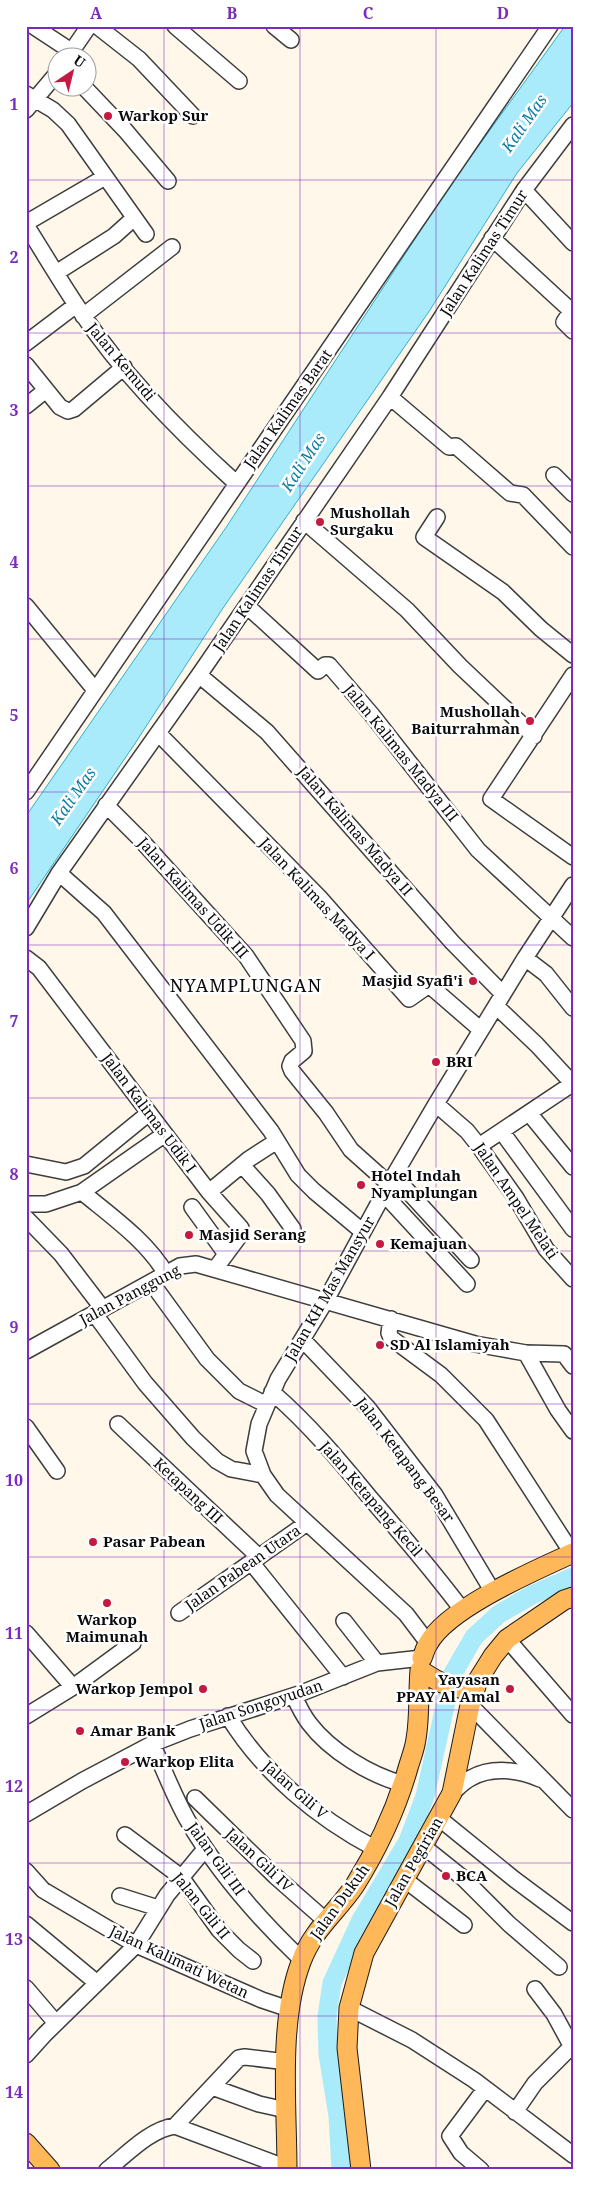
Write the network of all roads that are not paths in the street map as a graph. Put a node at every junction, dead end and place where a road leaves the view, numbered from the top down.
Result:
1 (33, 26) edge
2 (88, 26) edge
3 (97, 26) edge
4 (175, 26) edge
5 (274, 26) edge
6 (550, 26) edge
7 (291, 40) dead end
8 (61, 48) edge
9 (73, 48) edge
10 (239, 81) dead end
11 (48, 82) edge
12 (95, 98) edge
13 (29, 101) edge
14 (194, 116) dead end
15 (573, 125) edge
16 (105, 177) junction
17 (168, 181) dead end
18 (524, 190) junction
19 (134, 218) junction
20 (26, 224) edge
21 (146, 234) dead end
22 (492, 238) junction
23 (573, 243) edge
24 (172, 247) dead end
25 (56, 273) junction
26 (80, 311) junction
27 (573, 332) edge
28 (26, 343) edge
29 (26, 365) edge
30 (124, 367) junction
31 (46, 390) junction
32 (390, 397) junction
33 (26, 406) edge
34 (554, 476) dead end
35 (236, 483) junction
36 (573, 494) edge
37 (437, 517) dead end
38 (304, 521) junction
39 (573, 546) edge
40 (26, 606) edge
41 (247, 606) junction
42 (573, 654) edge
43 (573, 675) edge
44 (199, 676) junction
45 (95, 690) junction
46 (158, 732) junction
47 (534, 736) junction
48 (26, 792) edge
49 (106, 805) junction
50 (573, 857) edge
51 (59, 873) junction
52 (573, 885) edge
53 (551, 918) junction
54 (26, 928) edge
55 (573, 938) edge
56 (26, 958) edge
57 (525, 958) junction
58 (499, 1000) junction
59 (573, 1008) edge
60 (481, 1030) junction
61 (573, 1084) edge
62 (436, 1104) junction
63 (149, 1113) junction
64 (529, 1113) junction
65 (502, 1132) junction
66 (165, 1134) junction
67 (277, 1141) junction
68 (479, 1146) junction
69 (26, 1164) edge
70 (242, 1166) junction
71 (573, 1167) edge
72 (389, 1184) junction
73 (82, 1192) junction
74 (209, 1192) junction
75 (26, 1204) edge
76 (192, 1207) dead end
77 (26, 1218) edge
78 (293, 1229) dead end
79 (573, 1229) edge
80 (363, 1232) junction
81 (226, 1254) junction
82 (472, 1260) dead end
83 (215, 1270) junction
84 (166, 1274) junction
85 (573, 1279) edge
86 (151, 1282) junction
87 (468, 1284) dead end
88 (325, 1302) junction
89 (99, 1311) junction
90 (391, 1319) junction
91 (303, 1340) junction
92 (26, 1351) edge
93 (526, 1353) junction
94 (570, 1356) edge
95 (270, 1398) junction
96 (118, 1424) dead end
97 (26, 1427) edge
98 (573, 1431) edge
99 (57, 1471) dead end
100 (262, 1475) junction
101 (307, 1524) junction
102 (573, 1553) edge
103 (255, 1560) junction
104 (493, 1592) junction
105 (573, 1597) edge
106 (463, 1611) junction
107 (179, 1613) dead end
108 (344, 1621) dead end
109 (26, 1633) edge
110 (507, 1639) junction
111 (133, 1643) dead end
112 (424, 1657) junction
113 (377, 1663) junction
114 (343, 1677) junction
115 (73, 1687) junction
116 (440, 1688) junction
117 (418, 1695) junction
118 (466, 1695) junction
119 (294, 1696) junction
120 (573, 1715) edge
121 (26, 1716) edge
122 (228, 1716) junction
123 (152, 1744) junction
124 (546, 1782) junction
125 (403, 1784) junction
126 (452, 1793) junction
127 (195, 1798) dead end
128 (573, 1810) edge
129 (26, 1814) edge
130 (440, 1819) junction
131 (125, 1835) dead end
132 (423, 1846) junction
133 (205, 1848) junction
134 (376, 1849) junction
135 (26, 1871) edge
136 (181, 1876) junction
137 (404, 1879) junction
138 (120, 1896) dead end
139 (158, 1908) junction
140 (325, 1920) junction
141 (573, 1922) edge
142 (26, 1924) edge
143 (464, 1925) dead end
144 (136, 1945) junction
145 (302, 1960) junction
146 (253, 1961) dead end
147 (559, 1967) dead end
148 (97, 1983) junction
149 (26, 1988) edge
150 (535, 1989) dead end
151 (349, 2008) junction
152 (289, 2009) junction
153 (56, 2022) junction
154 (572, 2048) edge
155 (26, 2055) edge
156 (286, 2062) junction
157 (212, 2087) junction
158 (485, 2089) junction
159 (286, 2110) junction
160 (515, 2112) junction
161 (171, 2126) junction
162 (26, 2143) edge
163 (573, 2155) edge
164 (364, 2168) edge
165 (287, 2169) edge
166 (50, 2170) edge
167 (106, 2170) edge
168 (480, 2170) edge

1 - 8 street
2 - 9 street
3 - 14 street
4 - 10 street
5 - 7 street
6 - 35 street, Jalan Kalimas Barat
11 - 13 street
12 - 17 street
13 - 16 street
15 - 18 street, Jalan Kalimas Timur
16 - 19 street
16 - 20 street
18 - 22 street, Jalan Kalimas Timur
18 - 23 street
19 - 21 street
19 - 25 street
20 - 25 street, Jalan Kemudi
22 - 27 street
22 - 32 street, Jalan Kalimas Timur
24 - 26 street
25 - 26 street, Jalan Kemudi
26 - 28 street
26 - 30 street, Jalan Kemudi
29 - 31 street
30 - 31 street
30 - 35 street, Jalan Kemudi
31 - 33 street
32 - 38 street, Jalan Kalimas Timur
32 - 39 street
34 - 36 street
35 - 45 street, Jalan Kalimas Barat
37 - 42 street
38 - 41 street, Jalan Kalimas Timur
38 - 47 street
40 - 45 street
41 - 44 street, Jalan Kalimas Timur
41 - 53 street, Jalan Kalimas Madya III
43 - 47 street
44 - 46 street, Jalan Kalimas Timur
44 - 58 street, Jalan Kalimas Madya II
45 - 48 street, Jalan Kalimas Barat
46 - 49 street, Jalan Kalimas Timur
46 - 60 street, Jalan Kalimas Madya I
47 - 50 street
49 - 51 street, Jalan Kalimas Timur
49 - 72 street, Jalan Kalimas Udik III
51 - 54 street, Jalan Kalimas Timur
51 - 67 street
52 - 53 street, Jalan KH Mas Mansyur
53 - 55 street
53 - 57 street, Jalan KH Mas Mansyur
56 - 63 street, Jalan Kalimas Udik I
57 - 58 street, Jalan KH Mas Mansyur
57 - 59 street
58 - 60 street, Jalan KH Mas Mansyur
58 - 61 street, Jalan Kalimas Madya II
60 - 62 street, Jalan KH Mas Mansyur
61 - 64 street
62 - 68 street, Jalan Ampel Melati
62 - 72 street, Jalan KH Mas Mansyur
63 - 66 street, Jalan Kalimas Udik I
63 - 69 street
64 - 65 street
64 - 71 street
65 - 68 street
65 - 79 street
66 - 73 street
66 - 74 street, Jalan Kalimas Udik I
67 - 70 street
67 - 80 street
68 - 85 street, Jalan Ampel Melati
70 - 74 street
70 - 78 street
72 - 80 street, Jalan KH Mas Mansyur
72 - 82 street
72 - 87 street
73 - 75 street
73 - 84 street
74 - 81 street, Jalan Kalimas Udik I
76 - 81 street
77 - 89 street
80 - 88 street, Jalan KH Mas Mansyur
81 - 83 street, Jalan Kalimas Udik I
83 - 84 street, Jalan Panggung
83 - 88 street, Jalan Panggung
84 - 86 street, Jalan Panggung
86 - 89 street, Jalan Panggung
86 - 95 street, Jalan Ketapang Kecil
88 - 90 street, Jalan Panggung
88 - 91 street, Jalan KH Mas Mansyur
89 - 92 street, Jalan Panggung
89 - 100 street
90 - 93 street, Jalan Panggung
90 - 102 street
91 - 95 street, Jalan KH Mas Mansyur
91 - 104 street, Jalan Ketapang Besar
93 - 94 street, Jalan Panggung
93 - 98 street
95 - 100 street, Jalan KH Mas Mansyur
95 - 106 street, Jalan Ketapang Kecil
96 - 103 street, Ketapang III
97 - 99 street
100 - 101 street, Jalan KH Mas Mansyur
101 - 103 street, Jalan Pabean Utara
101 - 112 street, Jalan KH Mas Mansyur
102 - 104 main road
103 - 107 street, Jalan Pabean Utara
103 - 114 street, Ketapang III
104 - 106 main road
105 - 110 main road, Jalan Pegirian
106 - 112 main road
108 - 113 street
109 - 115 street
110 - 118 main road, Jalan Pegirian
110 - 120 street
111 - 115 street
112 - 113 street, Jalan Songoyudan
112 - 116 main road
112 - 117 main road, Jalan Dukuh
113 - 114 street, Jalan Songoyudan
114 - 119 street, Jalan Songoyudan
115 - 121 street
116 - 117 main road
116 - 118 main road
117 - 125 main road, Jalan Dukuh
118 - 124 street
118 - 126 main road, Jalan Pegirian
119 - 122 street, Jalan Songoyudan
119 - 125 street
122 - 123 street, Jalan Songoyudan
122 - 134 street, Jalan Gili V
123 - 129 street, Jalan Songoyudan
123 - 133 street, Jalan Gili III
124 - 126 street
124 - 128 street
125 - 134 main road, Jalan Dukuh
126 - 130 main road, Jalan Pegirian
127 - 140 street, Jalan Gili IV
130 - 132 main road, Jalan Pegirian
130 - 141 street
131 - 136 street, Jalan Gili II
132 - 137 main road, Jalan Pegirian
132 - 147 street
133 - 136 street
133 - 145 street, Jalan Gili III
134 - 140 main road, Jalan Dukuh
135 - 144 street, Jalan Kalimati Wetan
136 - 139 street
136 - 146 street, Jalan Gili II
137 - 143 street
137 - 151 main road, Jalan Pegirian
138 - 139 street
139 - 144 street
140 - 145 main road, Jalan Dukuh
142 - 148 street
144 - 148 street
144 - 152 street, Jalan Kalimati Wetan
145 - 152 main road, Jalan Dukuh
148 - 153 street
149 - 153 street
150 - 154 street
151 - 158 street
151 - 164 main road, Jalan Pegirian
152 - 156 main road, Jalan Dukuh
153 - 155 street
154 - 160 street
156 - 157 street
156 - 159 main road, Jalan Dukuh
157 - 159 street
157 - 161 street
158 - 160 street
158 - 168 street
159 - 165 main road, Jalan Dukuh
160 - 163 street
161 - 165 street
161 - 167 street
162 - 166 main road

